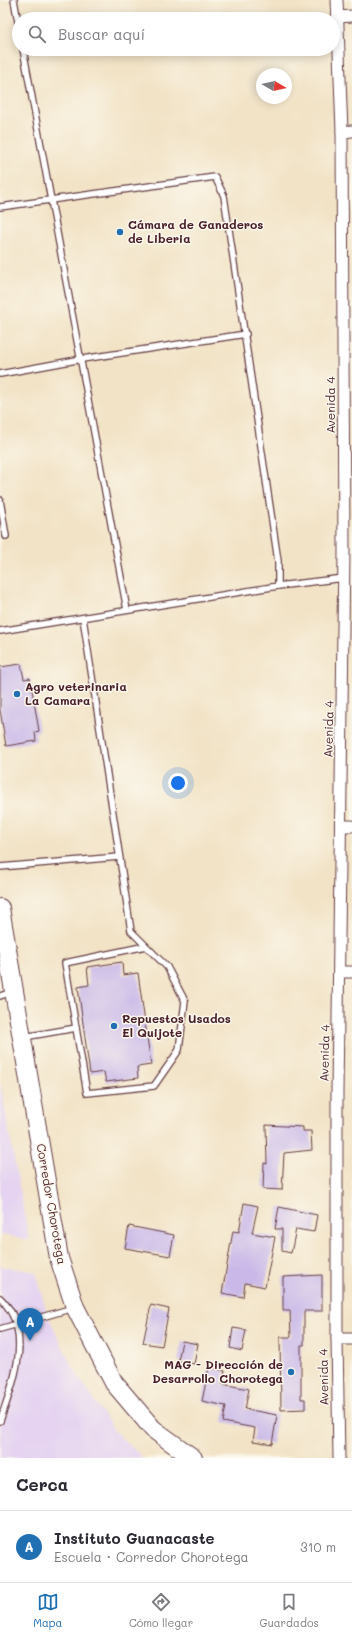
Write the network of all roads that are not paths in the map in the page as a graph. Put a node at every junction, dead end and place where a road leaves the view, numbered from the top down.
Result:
1 (14, 0) edge
2 (337, 0) edge
3 (16, 12) edge
4 (337, 12) edge
5 (352, 16) edge
6 (340, 17) edge
7 (340, 52) edge
8 (24, 56) edge
9 (347, 132) edge
10 (51, 200) junction
11 (0, 207) edge
12 (348, 261) edge
13 (246, 334) junction
14 (82, 359) junction
15 (0, 374) edge
16 (0, 500) edge
17 (6, 536) dead end
18 (348, 552) edge
19 (344, 578) junction
20 (278, 586) junction
21 (127, 610) junction
22 (83, 618) junction
23 (0, 631) edge
24 (348, 676) edge
25 (347, 826) edge
26 (119, 857) junction
27 (0, 867) edge
28 (0, 908) edge
29 (146, 946) junction
30 (340, 972) junction
31 (352, 972) edge
32 (7, 994) edge
33 (76, 1028) junction
34 (22, 1038) junction
35 (0, 1298) edge
36 (75, 1307) junction
37 (17, 1324) junction
38 (0, 1329) edge
39 (337, 1339) junction
40 (352, 1339) edge
41 (0, 1421) edge
42 (193, 1458) edge
43 (339, 1458) edge

1 - 3 lane
2 - 4 street, Avenida 4
5 - 6 street
7 - 9 street, Avenida 4
8 - 10 lane
9 - 12 street, Avenida 4
10 - 11 lane
10 - 13 lane
10 - 14 lane
12 - 18 street, Avenida 4
13 - 14 lane
13 - 20 lane
14 - 15 lane
14 - 21 lane
16 - 17 lane
18 - 19 street, Avenida 4
19 - 20 lane
19 - 24 street, Avenida 4
20 - 21 lane
21 - 22 lane
22 - 23 lane
22 - 26 lane
24 - 25 street, Avenida 4
25 - 30 street, Avenida 4
26 - 27 lane
26 - 29 lane
28 - 32 main road, Corredor Chorotega
29 - 33 lane
29 - 33 lane
30 - 31 street
30 - 39 street, Avenida 4
32 - 34 main road, Corredor Chorotega
33 - 34 lane
34 - 36 main road, Corredor Chorotega
35 - 37 lane
36 - 37 lane
36 - 42 main road, Corredor Chorotega
37 - 38 lane
37 - 41 lane
39 - 40 street
39 - 43 street, Avenida 4

